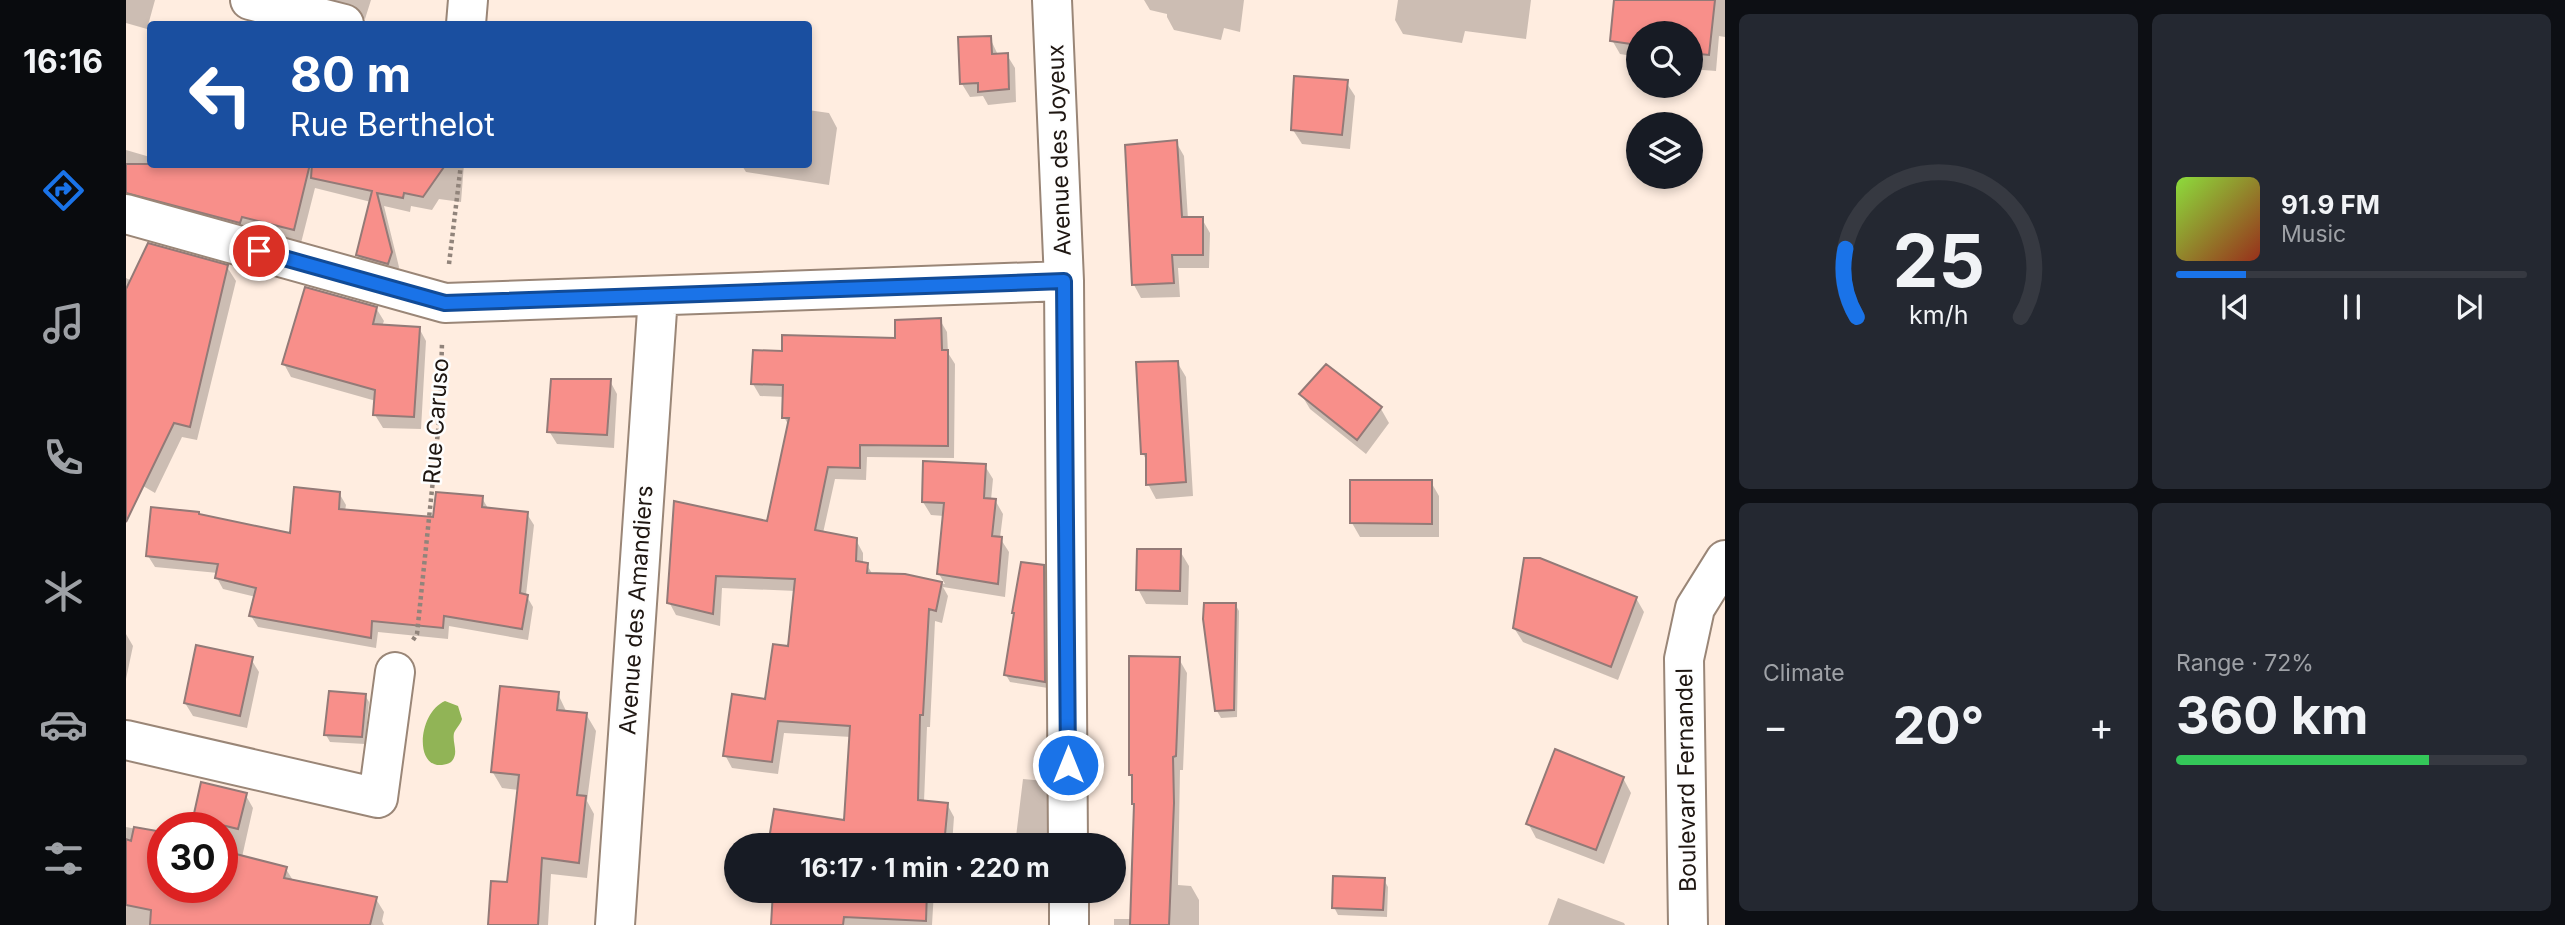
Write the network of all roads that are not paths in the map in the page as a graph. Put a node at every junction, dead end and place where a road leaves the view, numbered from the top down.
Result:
1 (250, 0) edge
2 (468, 0) edge
3 (1052, 0) edge
4 (332, 21) edge
5 (466, 21) edge
6 (126, 214) edge
7 (1064, 281) junction
8 (657, 296) junction
9 (1725, 560) edge
10 (395, 672) road end
11 (126, 740) edge
12 (1069, 833) edge
13 (1069, 903) edge
14 (615, 925) edge
15 (1069, 925) edge
16 (1688, 925) edge

1 - 4 street
2 - 5 street
3 - 7 street, Avenue des Joyeux
6 - 8 street
7 - 8 street
7 - 12 street, Avenue des Joyeux
8 - 14 street, Avenue des Amandiers
9 - 16 street, Boulevard Fernandel
10 - 11 street
13 - 15 street

